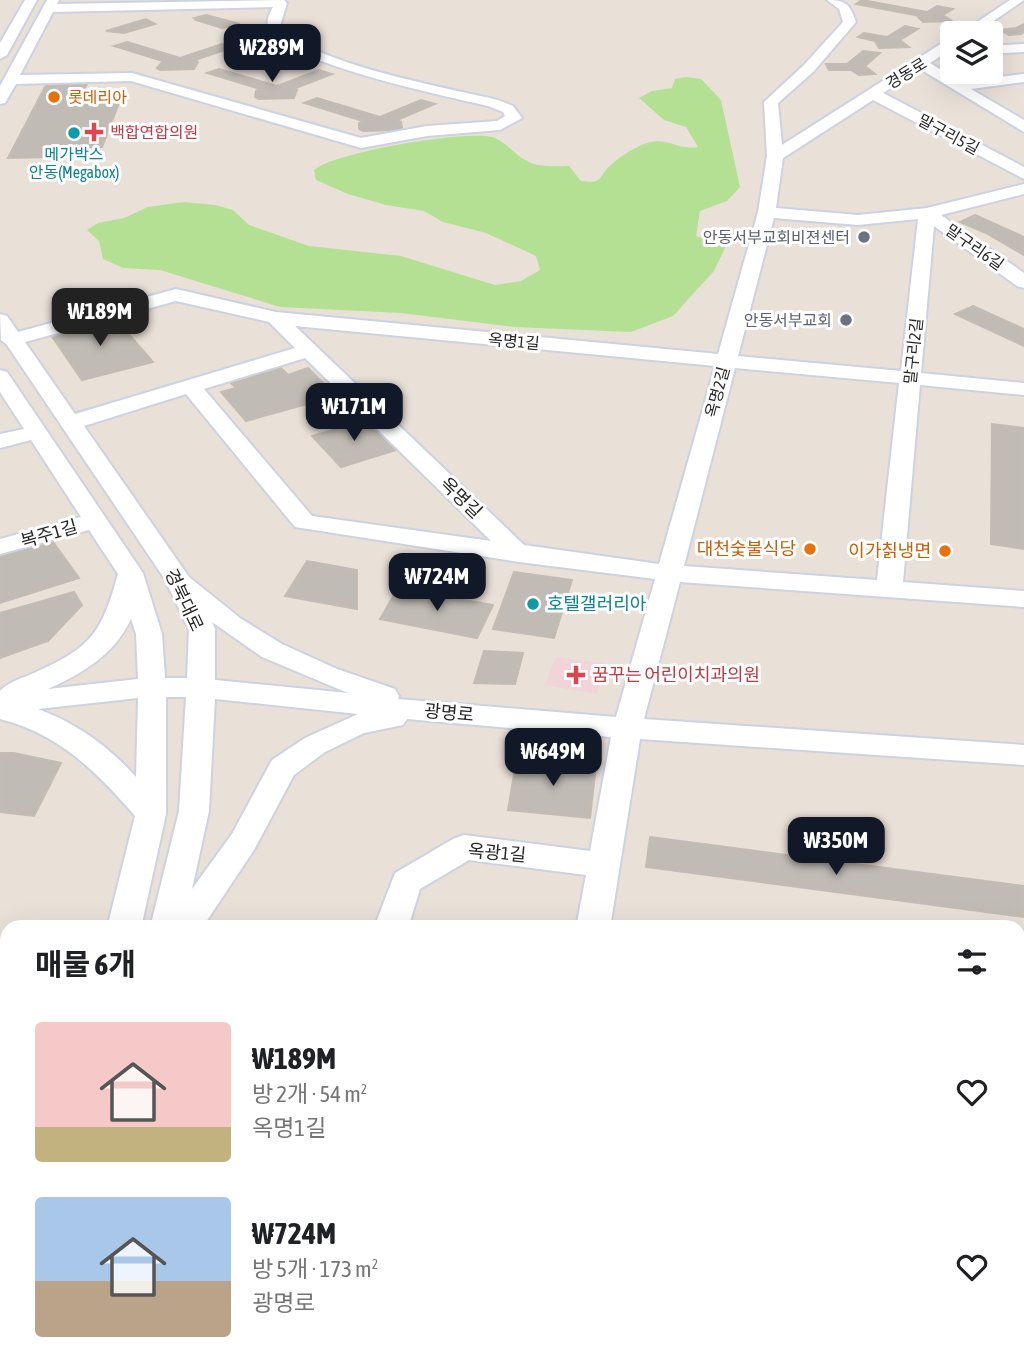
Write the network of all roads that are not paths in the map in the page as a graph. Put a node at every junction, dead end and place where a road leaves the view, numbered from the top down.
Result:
1 (32, 0) edge
2 (833, 0) edge
3 (1018, 0) edge
4 (283, 2) edge
5 (51, 4) edge
6 (986, 21) edge
7 (1024, 48) edge
8 (1003, 49) edge
9 (940, 54) edge
10 (0, 55) edge
11 (921, 64) junction
12 (1024, 78) edge
13 (11, 80) junction
14 (957, 86) junction
15 (873, 94) junction
16 (0, 100) edge
17 (1024, 111) edge
18 (1003, 114) junction
19 (1024, 127) edge
20 (775, 156) junction
21 (1024, 174) edge
22 (1024, 189) edge
23 (766, 212) junction
24 (927, 213) junction
25 (1024, 282) edge
26 (276, 318) junction
27 (6, 330) edge
28 (309, 350) junction
29 (726, 361) junction
30 (0, 376) edge
31 (910, 378) junction
32 (190, 386) junction
33 (1024, 389) edge
34 (69, 423) junction
35 (37, 432) junction
36 (0, 441) edge
37 (97, 520) junction
38 (0, 547) edge
39 (519, 554) junction
40 (130, 573) junction
41 (668, 573) junction
42 (177, 578) junction
43 (889, 589) junction
44 (1024, 599) edge
45 (152, 687) junction
46 (201, 688) junction
47 (0, 704) edge
48 (434, 712) junction
49 (627, 728) junction
50 (1024, 755) edge
51 (151, 814) junction
52 (604, 864) junction
53 (126, 920) edge
54 (169, 920) edge
55 (189, 920) edge
56 (393, 920) edge
57 (594, 920) edge

1 - 10 street
2 - 20 street, 옥명2길
3 - 6 street
4 - 5 street
4 - 13 street
5 - 13 street
7 - 8 street
9 - 11 street, 경동로
11 - 14 street
11 - 15 street, 경동로
12 - 14 street
13 - 16 street
14 - 18 street
15 - 20 street, 경동로
15 - 21 street, 말구리5길
17 - 18 street
18 - 19 street
20 - 23 street, 옥명2길
22 - 24 street
23 - 24 street
23 - 29 street, 옥명2길
24 - 25 street, 말구리6길
24 - 31 street, 말구리2길
26 - 27 street, 옥명1길
26 - 28 street, 옥명길
26 - 29 street, 옥명1길
27 - 34 street, 경북대로
28 - 32 street
28 - 39 street, 옥명길
29 - 31 street, 옥명1길
29 - 41 street, 옥명2길
30 - 35 street
31 - 33 street, 옥명1길
31 - 43 street, 말구리2길
32 - 34 street
32 - 39 street
34 - 42 street, 경북대로
35 - 36 street
35 - 37 street
37 - 38 street, 복주1길
37 - 40 street
39 - 41 street
40 - 45 street
40 - 47 street
41 - 43 street
41 - 49 street, 옥명2길
42 - 46 street, 경북대로
42 - 48 street
43 - 44 street
45 - 46 street, 광명로
45 - 47 street, 광명로
45 - 51 street
46 - 48 street, 광명로
46 - 54 street, 경북대로
47 - 51 street
48 - 49 street, 광명로
48 - 55 street
49 - 50 street, 광명로
49 - 52 street
51 - 53 street
52 - 56 street, 옥광1길
52 - 57 street

